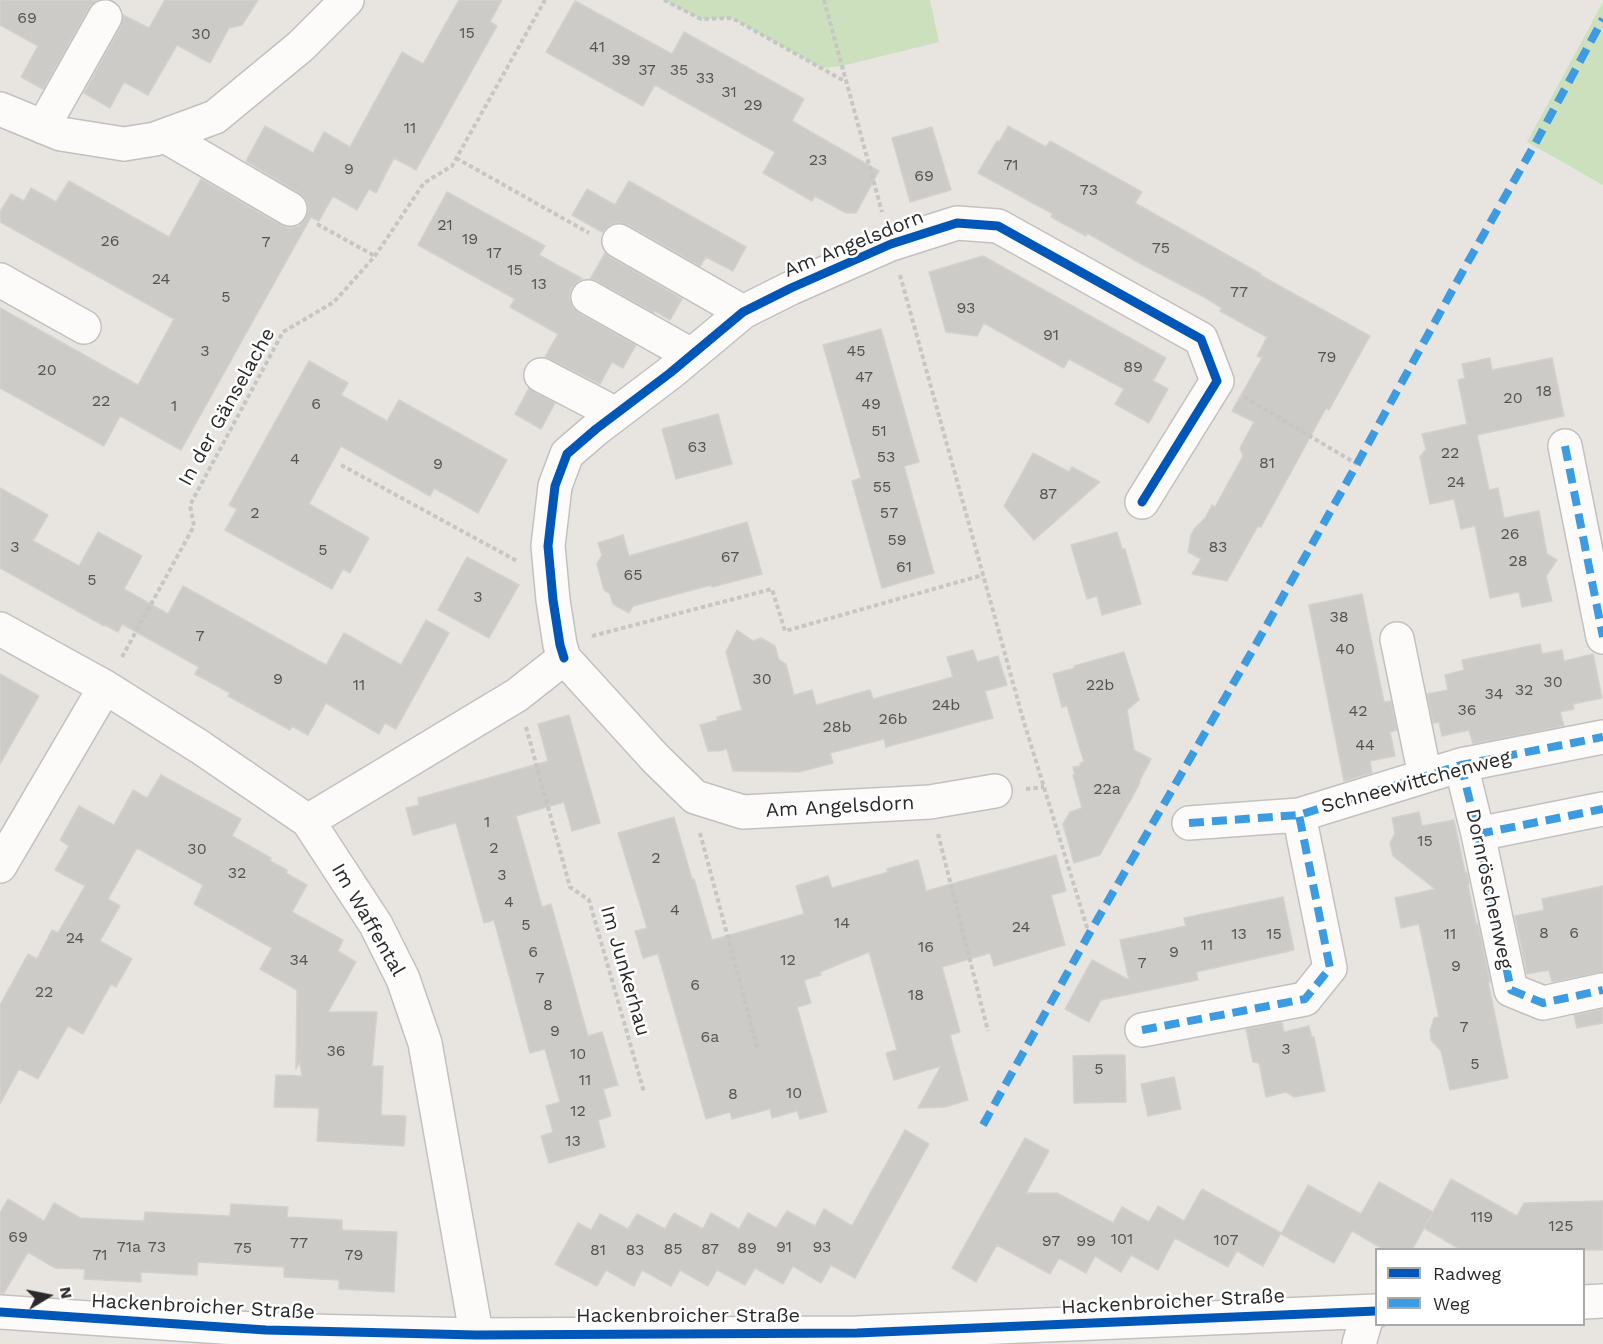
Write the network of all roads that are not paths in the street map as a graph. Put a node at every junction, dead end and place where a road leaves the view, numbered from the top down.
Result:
1 (347, 0) edge
2 (105, 17) dead end
3 (0, 109) edge
4 (43, 127) junction
5 (165, 136) junction
6 (290, 209) road end
7 (618, 241) road end
8 (0, 280) edge
9 (588, 297) dead end
10 (743, 312) junction
11 (84, 327) dead end
12 (692, 355) junction
13 (541, 375) dead end
14 (616, 414) junction
15 (1565, 446) dead end
16 (1142, 502) dead end
17 (0, 629) edge
18 (1603, 637) edge
19 (1397, 639) dead end
20 (562, 652) junction
21 (105, 687) junction
22 (1603, 737) edge
23 (1461, 765) junction
24 (1425, 776) junction
25 (995, 791) dead end
26 (1603, 809) edge
27 (1299, 815) junction
28 (308, 820) junction
29 (1189, 824) dead end
30 (1478, 834) junction
31 (0, 866) edge
32 (1603, 990) edge
33 (1142, 1030) dead end
34 (1603, 1301) edge
35 (1585, 1302) edge
36 (1372, 1311) edge
37 (0, 1312) edge
38 (215, 1335) edge
39 (258, 1337) edge
40 (477, 1339) edge
41 (1359, 1344) edge

1 - 5 street
2 - 4 street
3 - 4 street
4 - 5 street
5 - 6 street
7 - 10 street
8 - 11 street
9 - 12 street
10 - 12 street, Am Angelsdorn
10 - 16 street, Am Angelsdorn
12 - 14 street, Am Angelsdorn
13 - 14 street
14 - 20 street, Am Angelsdorn
15 - 18 street
17 - 21 street, Im Waffental
19 - 24 street
20 - 25 street, Am Angelsdorn
20 - 28 street
21 - 28 street, Im Waffental
21 - 31 street
22 - 23 street, Schneewittchenweg
23 - 24 street, Schneewittchenweg
23 - 30 street, Dornröschenweg
24 - 27 street, Schneewittchenweg
26 - 30 street
27 - 29 street, Schneewittchenweg
27 - 33 street, Schneewittchenweg
28 - 40 street, Im Waffental
30 - 32 street, Dornröschenweg
34 - 35 street
36 - 40 street, Hackenbroicher Straße
36 - 41 street
37 - 38 street, Hackenbroicher Straße
38 - 39 street, Hackenbroicher Straße
39 - 40 street, Hackenbroicher Straße

